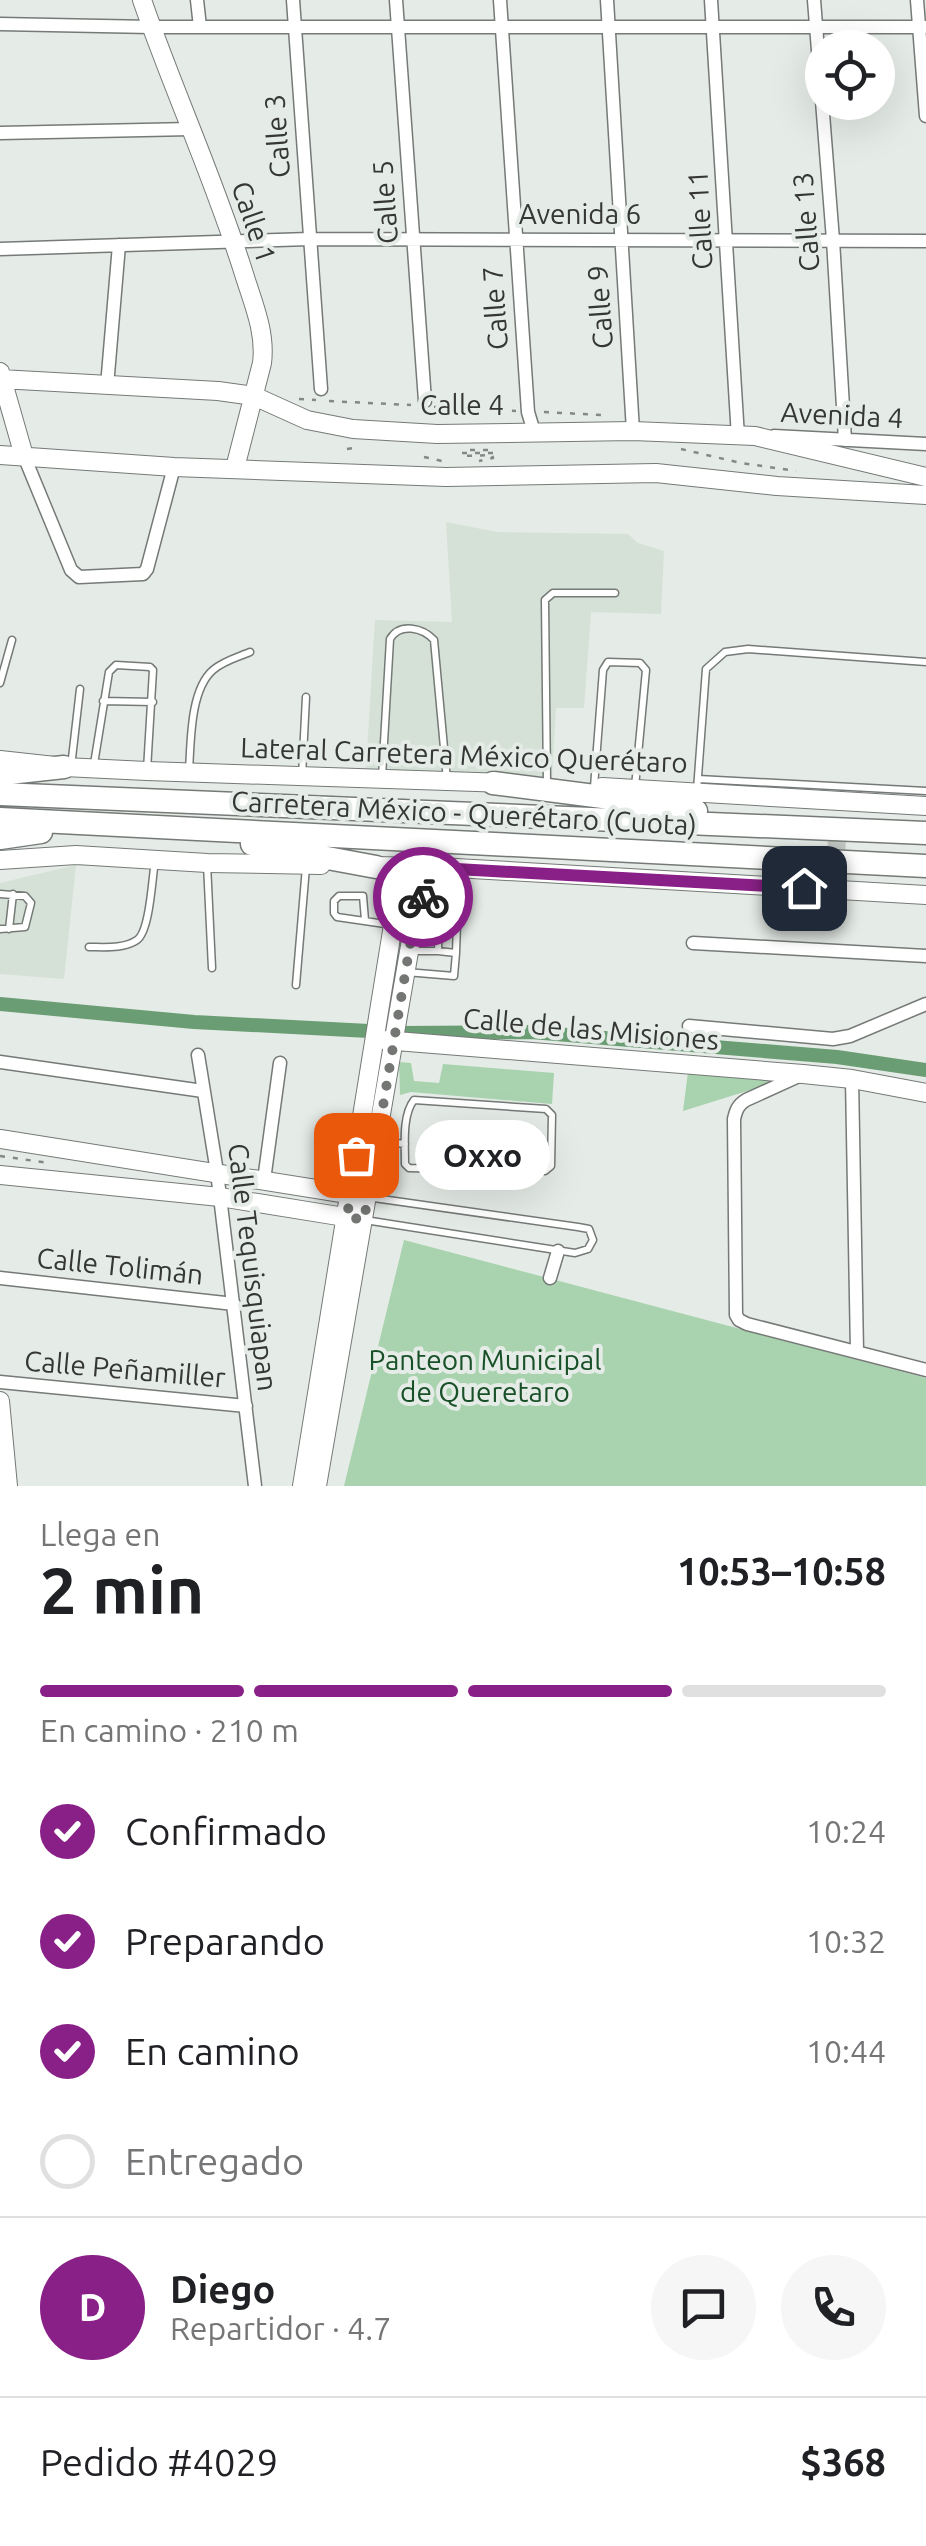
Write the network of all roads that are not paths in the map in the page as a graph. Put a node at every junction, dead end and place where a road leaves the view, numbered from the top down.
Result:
1 (142, 0) edge
2 (197, 0) edge
3 (293, 0) edge
4 (396, 0) edge
5 (500, 0) edge
6 (607, 0) edge
7 (711, 0) edge
8 (814, 0) edge
9 (917, 0) edge
10 (0, 24) edge
11 (151, 27) junction
12 (200, 27) junction
13 (294, 27) junction
14 (398, 27) junction
15 (501, 27) junction
16 (610, 27) junction
17 (714, 27) junction
18 (816, 27) junction
19 (922, 27) edge
20 (926, 116) edge
21 (191, 130) junction
22 (0, 133) edge
23 (310, 238) junction
24 (412, 238) junction
25 (726, 239) junction
26 (515, 240) junction
27 (620, 240) junction
28 (833, 240) junction
29 (234, 241) junction
30 (926, 241) edge
31 (119, 245) junction
32 (0, 249) edge
33 (1, 377) edge
34 (106, 386) junction
35 (321, 388) dead end
36 (254, 396) junction
37 (421, 403) road end
38 (633, 424) junction
39 (534, 432) junction
40 (746, 437) junction
41 (845, 440) junction
42 (926, 444) edge
43 (0, 455) edge
44 (24, 456) junction
45 (174, 466) junction
46 (235, 468) junction
47 (926, 477) edge
48 (926, 495) edge
49 (615, 593) dead end
50 (12, 640) dead end
51 (250, 652) dead end
52 (926, 662) edge
53 (0, 683) edge
54 (80, 688) dead end
55 (306, 697) dead end
56 (103, 701) junction
57 (153, 702) junction
58 (2, 763) edge
59 (68, 767) junction
60 (93, 768) junction
61 (147, 771) junction
62 (189, 772) junction
63 (302, 776) junction
64 (382, 779) junction
65 (447, 781) junction
66 (492, 783) junction
67 (547, 785) junction
68 (698, 785) junction
69 (594, 787) junction
70 (635, 788) junction
71 (747, 788) junction
72 (926, 791) edge
73 (0, 794) edge
74 (926, 806) edge
75 (0, 819) edge
76 (115, 825) junction
77 (768, 826) junction
78 (160, 828) junction
79 (926, 834) edge
80 (0, 838) edge
81 (0, 860) edge
82 (155, 860) junction
83 (207, 863) junction
84 (306, 864) junction
85 (926, 866) edge
86 (385, 867) junction
87 (438, 868) junction
88 (0, 894) edge
89 (12, 894) junction
90 (926, 895) edge
91 (438, 908) dead end
92 (10, 916) junction
93 (0, 918) edge
94 (440, 919) junction
95 (365, 920) junction
96 (393, 925) junction
97 (5, 929) edge
98 (692, 943) dead end
99 (89, 947) dead end
100 (409, 951) junction
101 (438, 952) junction
102 (456, 952) junction
103 (926, 956) edge
104 (212, 968) dead end
105 (405, 972) junction
106 (296, 985) dead end
107 (926, 1004) edge
108 (689, 1026) dead end
109 (383, 1040) junction
110 (198, 1055) dead end
111 (0, 1062) edge
112 (280, 1063) dead end
113 (803, 1074) junction
114 (852, 1079) junction
115 (203, 1091) junction
116 (926, 1093) edge
117 (0, 1139) edge
118 (376, 1141) junction
119 (405, 1144) junction
120 (217, 1172) junction
121 (0, 1175) edge
122 (264, 1180) junction
123 (359, 1195) junction
124 (220, 1197) junction
125 (355, 1218) junction
126 (558, 1250) junction
127 (0, 1278) edge
128 (550, 1278) dead end
129 (234, 1304) junction
130 (858, 1352) junction
131 (926, 1370) edge
132 (0, 1382) edge
133 (0, 1401) edge
134 (246, 1406) junction
135 (8, 1486) edge
136 (255, 1486) edge
137 (302, 1486) edge
138 (317, 1486) edge

1 - 11 main road, Calle 1
2 - 12 street
3 - 13 street, Calle 3
4 - 14 street, Calle 5
5 - 15 street, Calle 7
6 - 16 street, Calle 9
7 - 17 street, Calle 11
8 - 18 street, Calle 13
9 - 19 street
10 - 11 street
11 - 12 street
11 - 21 main road, Calle 1
12 - 13 street
13 - 14 street
13 - 23 street, Calle 3
14 - 15 street
14 - 24 street, Calle 5
15 - 16 street
15 - 26 street, Calle 7
16 - 17 street
16 - 27 street, Calle 9
17 - 18 street
17 - 25 street, Calle 11
18 - 19 street
18 - 28 street, Calle 13
19 - 20 street
21 - 22 street
21 - 29 main road, Calle 1
23 - 24 street, Avenida 6
23 - 29 street, Avenida 6
23 - 35 street, Calle 3
24 - 26 street, Avenida 6
24 - 37 street, Calle 5
25 - 27 street, Avenida 6
25 - 28 street, Avenida 6
25 - 40 street, Calle 11
26 - 27 street, Avenida 6
26 - 39 street, Calle 7
27 - 38 street, Calle 9
28 - 30 street, Avenida 6
28 - 41 street, Calle 13
29 - 31 street, Avenida 6
29 - 36 main road, Calle 1
31 - 32 street, Avenida 6
31 - 34 street
33 - 34 main road, Calle 4
33 - 44 main road
34 - 36 main road, Calle 4
36 - 39 main road, Calle 4
36 - 46 main road, Calle 1
38 - 39 main road, Calle 4
38 - 40 main road, Calle 4
40 - 41 street, Avenida 4
40 - 47 main road, Calle 4
41 - 42 street, Avenida 4
43 - 44 main road
44 - 45 main road
44 - 45 street
45 - 46 main road
46 - 48 main road
49 - 67 lane
50 - 53 lane
51 - 62 lane
52 - 68 lane
54 - 59 lane
55 - 63 lane
56 - 57 lane
56 - 57 lane
56 - 60 lane
57 - 61 lane
58 - 59 highway
59 - 60 main road, Lateral Carretera México Querétaro
60 - 61 main road, Lateral Carretera México Querétaro
61 - 62 main road, Lateral Carretera México Querétaro
62 - 63 main road, Lateral Carretera México Querétaro
63 - 64 main road, Lateral Carretera México Querétaro
64 - 65 main road, Lateral Carretera México Querétaro
64 - 65 lane
65 - 66 main road, Lateral Carretera México Querétaro
66 - 67 main road, Lateral Carretera México Querétaro
66 - 77 highway
67 - 69 main road, Lateral Carretera México Querétaro
68 - 70 main road, Lateral Carretera México Querétaro
68 - 71 main road, Lateral Carretera México Querétaro
69 - 70 main road, Lateral Carretera México Querétaro
69 - 70 lane
71 - 72 lane
71 - 74 main road, Lateral Carretera México Querétaro
73 - 77 highway, Carretera México - Querétaro (Cuota)
75 - 76 highway, Carretera México - Querétaro (Cuota)
76 - 78 highway, Carretera México - Querétaro (Cuota)
76 - 80 highway
77 - 79 highway, Carretera México - Querétaro (Cuota)
78 - 85 highway, Carretera México - Querétaro (Cuota)
78 - 86 highway
81 - 82 main road
82 - 83 main road
82 - 99 lane
83 - 84 main road
83 - 104 lane
84 - 86 main road
84 - 106 lane
86 - 87 main road
86 - 96 main road
87 - 90 main road
87 - 100 main road
88 - 89 lane
89 - 92 lane
89 - 97 lane
91 - 94 lane
92 - 93 lane
92 - 97 lane
94 - 101 lane
94 - 102 lane
95 - 95 lane
95 - 96 lane
96 - 109 main road
98 - 103 street
100 - 101 lane
100 - 105 main road
101 - 102 lane
102 - 105 lane
105 - 109 main road
107 - 108 street
109 - 113 main road, Calle de las Misiones
109 - 118 main road
109 - 123 main road
110 - 115 street, Calle Tequisquiapan
111 - 115 street
112 - 122 street
113 - 114 main road, Calle de las Misiones
113 - 130 street
114 - 116 main road, Calle de las Misiones
114 - 130 street
115 - 120 street, Calle Tequisquiapan
117 - 120 main road
118 - 119 lane
118 - 123 main road
119 - 119 lane
120 - 122 main road
120 - 124 street, Calle Tequisquiapan
121 - 124 main road
122 - 123 main road
123 - 125 main road
123 - 126 lane
124 - 125 main road
124 - 129 street, Calle Tequisquiapan
125 - 126 lane
125 - 137 main road
125 - 138 main road
126 - 128 street
127 - 129 street, Calle Tolimán
129 - 134 street, Calle Tequisquiapan
130 - 131 street
132 - 134 street, Calle Peñamiller
133 - 135 main road
134 - 136 street, Calle Tequisquiapan

